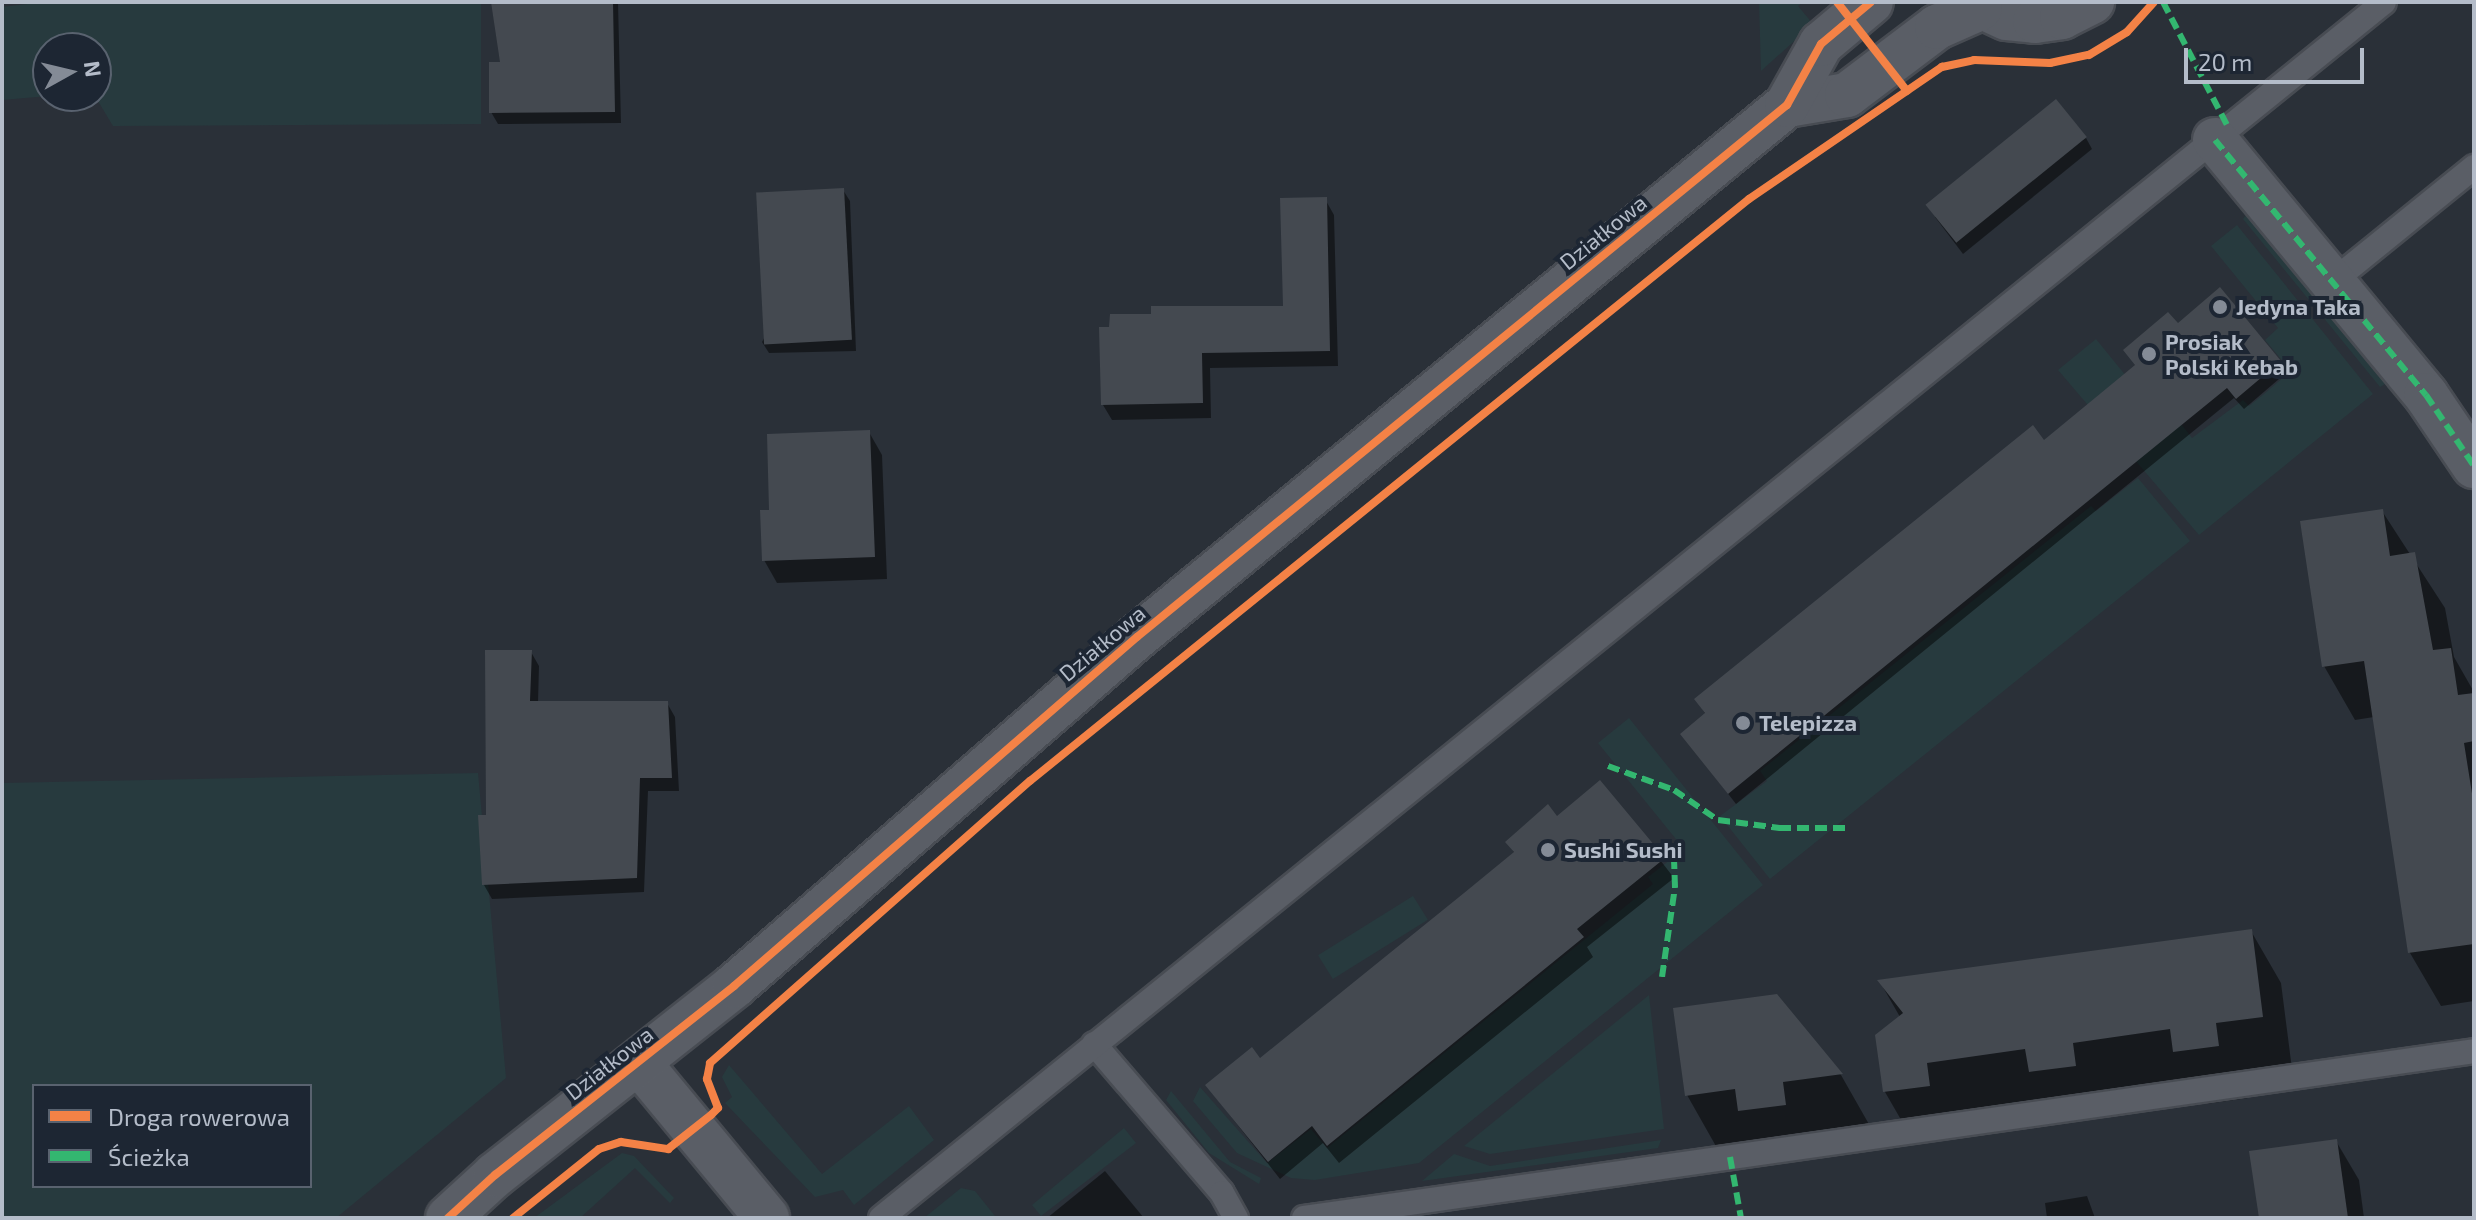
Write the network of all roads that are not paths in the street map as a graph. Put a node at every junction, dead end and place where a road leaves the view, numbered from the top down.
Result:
1 (1871, 2) edge
2 (2092, 2) edge
3 (2384, 2) edge
4 (1976, 5) edge
5 (1787, 105) junction
6 (2215, 140) junction
7 (2474, 167) edge
8 (2332, 282) junction
9 (2474, 466) edge
10 (1094, 1044) junction
11 (2474, 1051) edge
12 (639, 1063) junction
13 (448, 1218) edge
14 (767, 1218) edge
15 (881, 1218) edge
16 (1236, 1218) edge
17 (1304, 1218) edge

1 - 5 street, Działkowa
2 - 4 street, Działkowa
3 - 6 lane
4 - 5 street, Działkowa
5 - 12 street, Działkowa
6 - 8 street
6 - 10 lane
7 - 8 lane
8 - 9 street
10 - 15 lane
10 - 16 lane
11 - 17 lane
12 - 13 street, Działkowa
12 - 14 street

